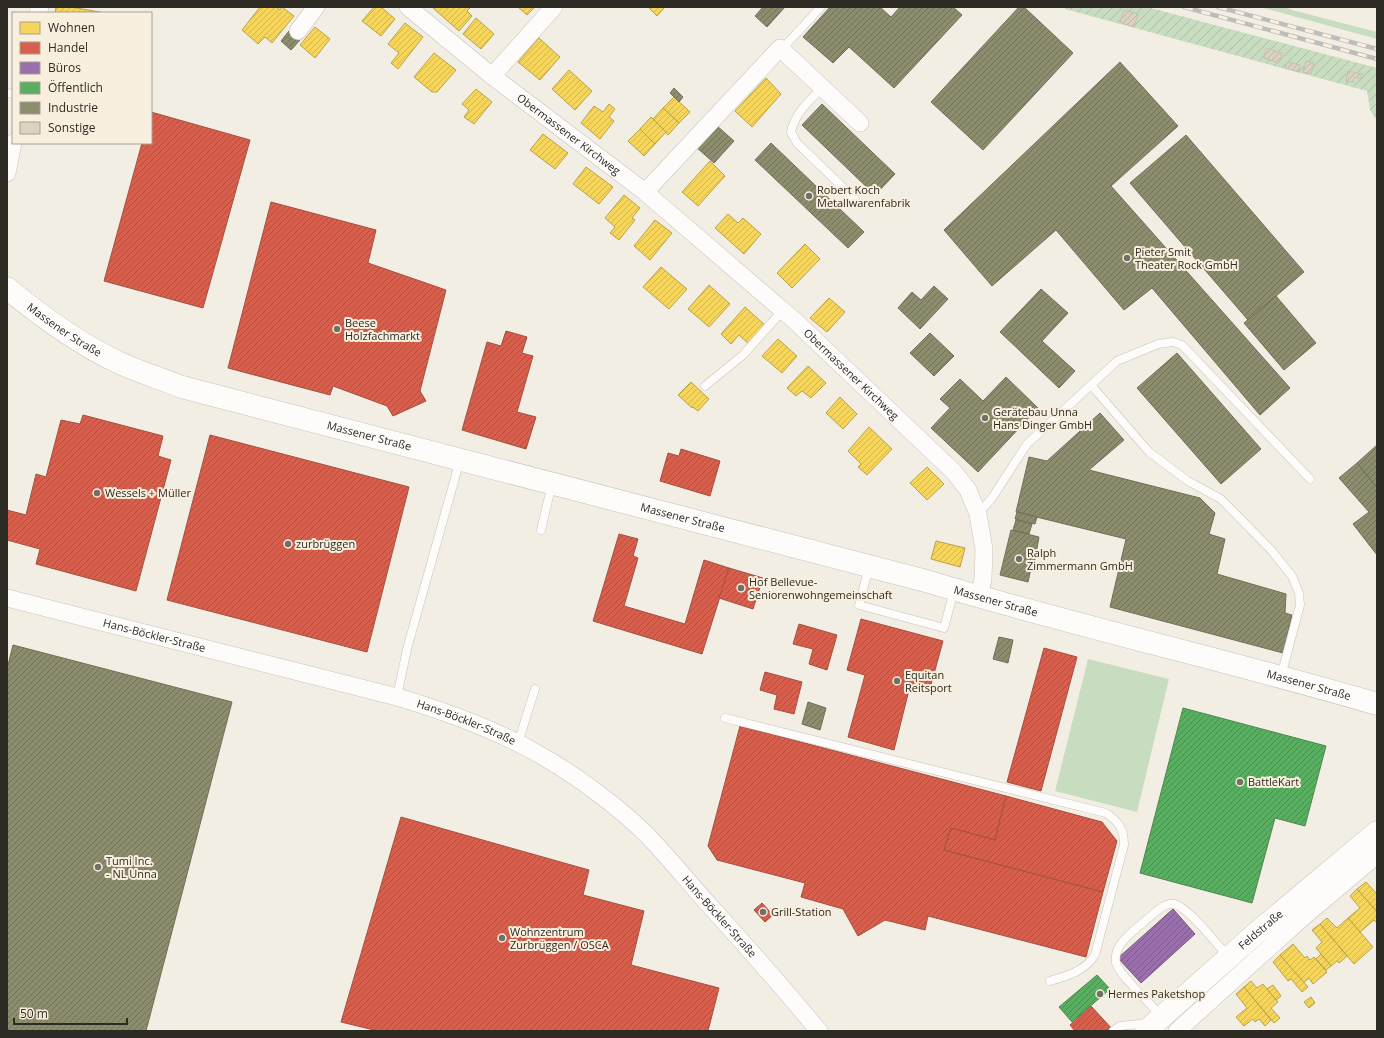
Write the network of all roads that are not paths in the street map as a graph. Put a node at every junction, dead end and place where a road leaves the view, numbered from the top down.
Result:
1 (316, 7) edge
2 (408, 7) edge
3 (554, 7) edge
4 (821, 7) edge
5 (298, 31) dead end
6 (782, 50) junction
7 (492, 76) junction
8 (822, 88) junction
9 (860, 123) dead end
10 (13, 144) edge
11 (7, 173) edge
12 (645, 192) junction
13 (854, 199) dead end
14 (7, 288) edge
15 (783, 310) junction
16 (1091, 385) junction
17 (705, 386) dead end
18 (461, 460) junction
19 (1310, 478) dead end
20 (552, 483) junction
21 (978, 514) junction
22 (541, 530) dead end
23 (869, 566) junction
24 (954, 590) junction
25 (979, 597) junction
26 (7, 598) edge
27 (1281, 677) junction
28 (535, 689) dead end
29 (397, 697) junction
30 (1377, 704) edge
31 (724, 718) dead end
32 (518, 743) junction
33 (1377, 832) edge
34 (1377, 855) edge
35 (1229, 957) junction
36 (1050, 981) dead end
37 (1160, 1025) edge
38 (819, 1031) edge
39 (1113, 1031) edge

1 - 5 street
2 - 7 street, Obermassener Kirchweg
3 - 7 street
4 - 6 lane
6 - 8 street
6 - 12 street
7 - 12 street, Obermassener Kirchweg
8 - 9 street
8 - 13 lane
10 - 11 street
12 - 15 street, Obermassener Kirchweg
14 - 18 main road, Massener Straße
15 - 17 lane
15 - 21 street, Obermassener Kirchweg
16 - 19 lane
16 - 21 lane
16 - 27 lane
18 - 20 main road, Massener Straße
18 - 29 lane
20 - 22 lane
20 - 23 main road, Massener Straße
21 - 25 street, Obermassener Kirchweg
23 - 24 main road, Massener Straße
23 - 24 lane
24 - 25 main road, Massener Straße
25 - 27 main road, Massener Straße
26 - 29 street, Hans-Böckler-Straße
27 - 30 main road, Massener Straße
28 - 32 lane
29 - 32 street, Hans-Böckler-Straße
31 - 36 lane
32 - 38 street, Hans-Böckler-Straße
33 - 35 main road, Feldstraße
34 - 37 street, Feldstraße
35 - 37 main road, Feldstraße
35 - 37 lane
37 - 39 lane

